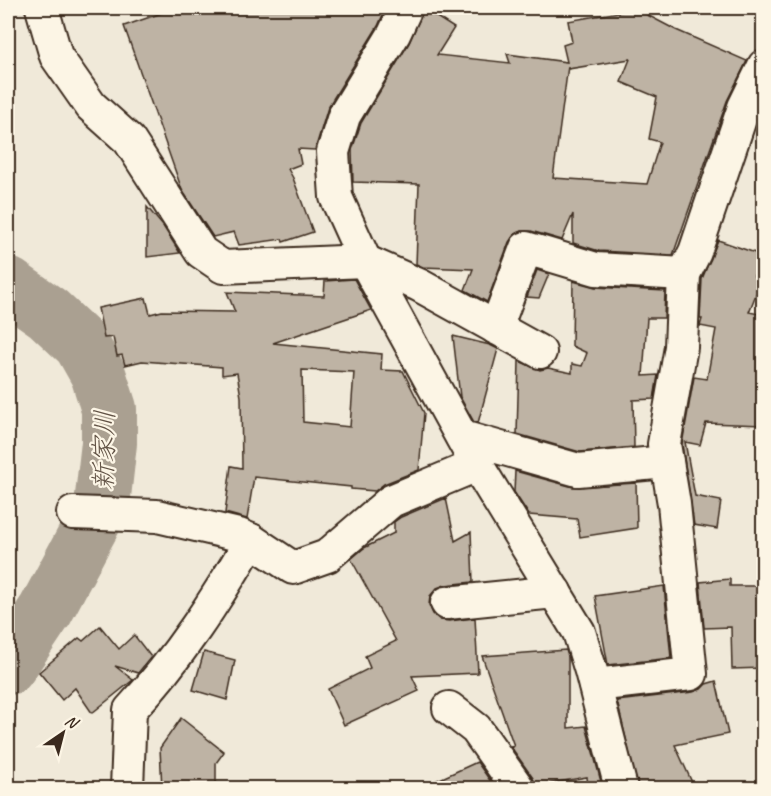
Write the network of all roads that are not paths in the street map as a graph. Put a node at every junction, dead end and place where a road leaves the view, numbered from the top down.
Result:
1 (42, 8) edge
2 (406, 8) edge
3 (764, 66) edge
4 (365, 261) junction
5 (684, 274) junction
6 (496, 328) junction
7 (540, 352) dead end
8 (462, 437) junction
9 (667, 462) junction
10 (477, 465) junction
11 (73, 513) dead end
12 (251, 540) junction
13 (555, 592) junction
14 (447, 603) dead end
15 (595, 685) junction
16 (449, 708) dead end
17 (127, 789) edge
18 (518, 789) edge
19 (621, 789) edge

1 - 4 street
2 - 4 street
3 - 5 street
4 - 6 street
4 - 8 street
5 - 6 street
5 - 9 street
6 - 7 street
8 - 9 street
8 - 10 street
9 - 15 street
10 - 12 street
10 - 13 street
11 - 12 street
12 - 17 street
13 - 14 street
13 - 15 street
15 - 19 street
16 - 18 street

